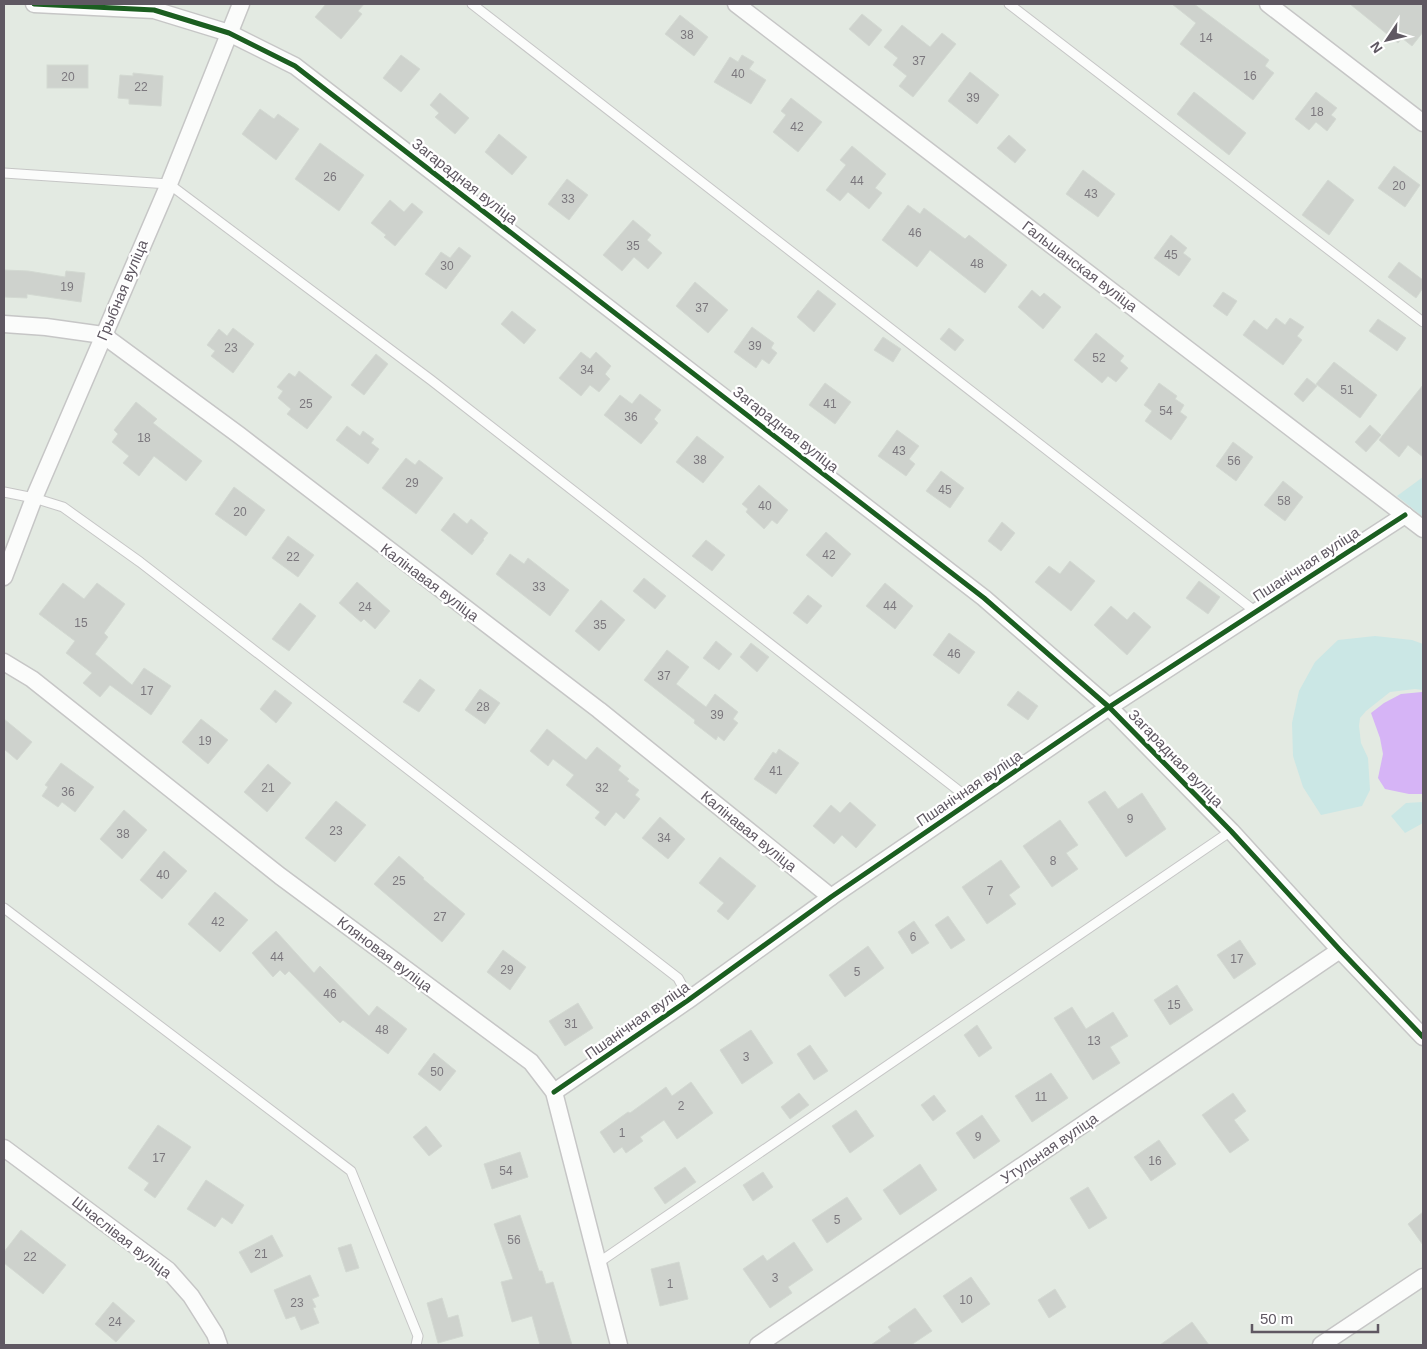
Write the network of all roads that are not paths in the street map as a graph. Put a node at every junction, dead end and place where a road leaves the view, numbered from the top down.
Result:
1 (34, 4) edge
2 (241, 4) edge
3 (472, 4) edge
4 (736, 4) edge
5 (1009, 4) edge
6 (1268, 4) edge
7 (229, 33) junction
8 (1423, 123) edge
9 (4, 173) edge
10 (169, 184) junction
11 (1423, 322) edge
12 (4, 324) edge
13 (103, 335) junction
14 (4, 492) edge
15 (34, 498) junction
16 (1405, 515) junction
17 (1423, 529) edge
18 (4, 577) edge
19 (1256, 612) junction
20 (4, 662) edge
21 (1109, 707) junction
22 (972, 801) junction
23 (1231, 831) junction
24 (831, 897) junction
25 (4, 908) edge
26 (1340, 950) junction
27 (687, 1001) junction
28 (1423, 1037) edge
29 (554, 1092) junction
30 (4, 1148) edge
31 (598, 1263) junction
32 (1423, 1277) edge
33 (218, 1345) edge
34 (416, 1345) edge
35 (619, 1345) edge
36 (758, 1345) edge
37 (1321, 1345) edge

1 - 7 street, Загарадная вуліца
2 - 7 street, Грыбная вуліца
3 - 19 lane
4 - 16 street, Гальшанская вуліца
5 - 11 lane
6 - 8 street
7 - 10 street, Грыбная вуліца
7 - 21 street, Загарадная вуліца
9 - 10 lane
10 - 13 street, Грыбная вуліца
10 - 22 lane
12 - 13 street, Калінавая вуліца
13 - 15 street, Грыбная вуліца
13 - 24 street, Калінавая вуліца
14 - 15 lane
15 - 18 street, Грыбная вуліца
15 - 27 lane
16 - 17 street, Гальшанская вуліца
16 - 19 street, Пшанічная вуліца
19 - 21 street, Пшанічная вуліца
20 - 29 street, Кляновая вуліца
21 - 22 street, Пшанічная вуліца
21 - 23 street, Загарадная вуліца
22 - 24 street, Пшанічная вуліца
23 - 26 street, Загарадная вуліца
23 - 31 lane
24 - 27 street, Пшанічная вуліца
25 - 34 lane
26 - 28 street, Загарадная вуліца
26 - 36 street, Утульная вуліца
27 - 29 street, Пшанічная вуліца
29 - 31 street, Кляновая вуліца
30 - 33 street, Шчаслівая вуліца
31 - 35 street, Кляновая вуліца
32 - 37 street

